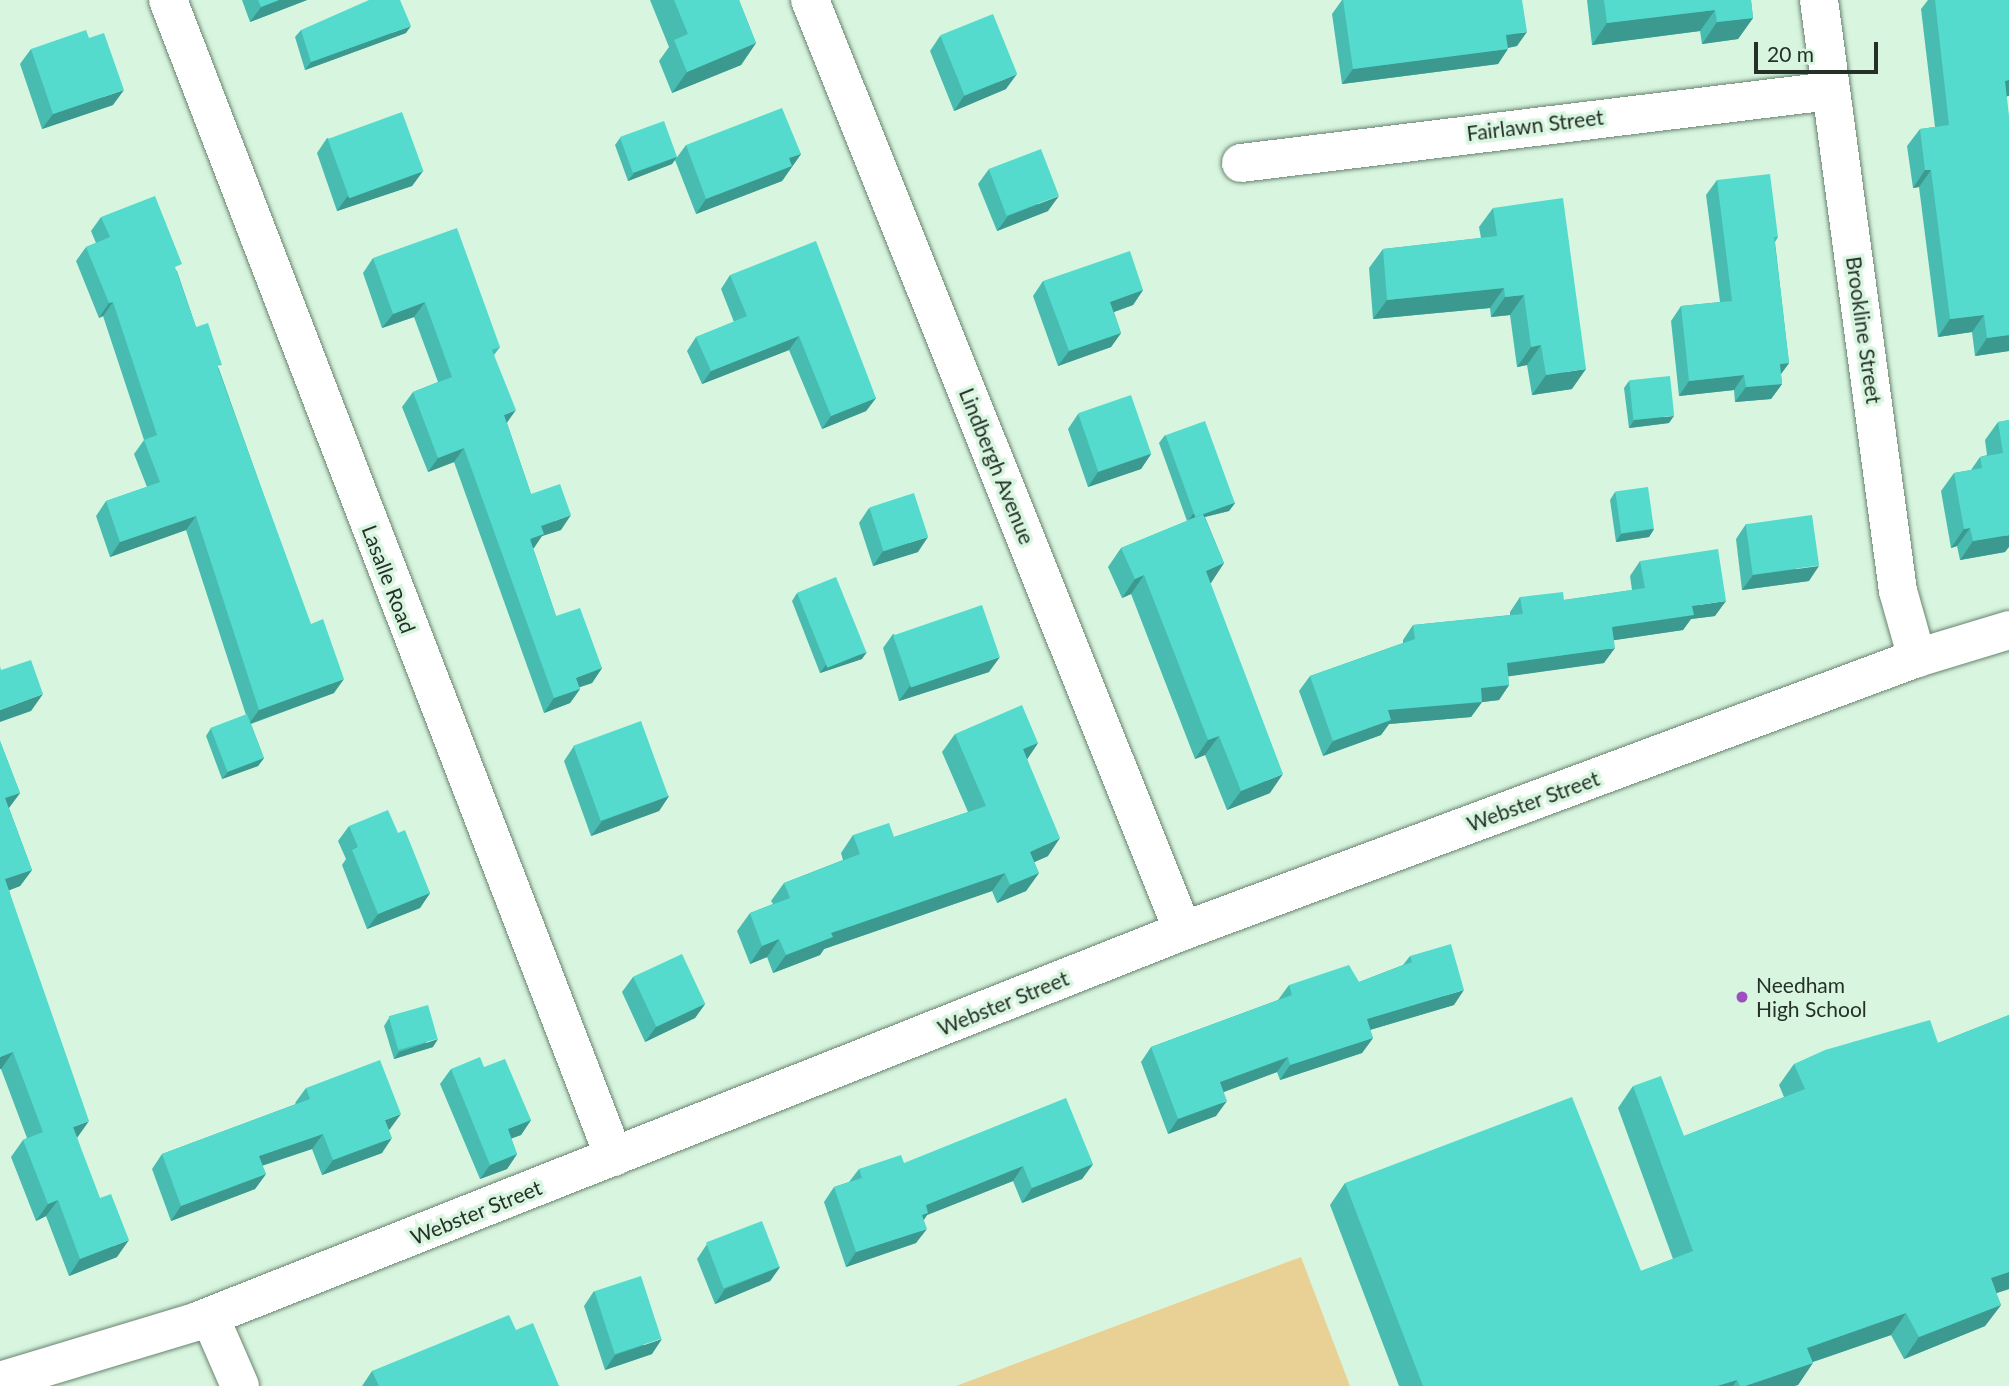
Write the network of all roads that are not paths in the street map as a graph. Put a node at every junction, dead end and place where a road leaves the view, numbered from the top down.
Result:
1 (168, 0) edge
2 (810, 0) edge
3 (1819, 0) edge
4 (1830, 91) junction
5 (1241, 163) dead end
6 (2009, 630) edge
7 (1917, 658) junction
8 (1183, 931) junction
9 (614, 1157) junction
10 (209, 1317) junction
11 (1, 1379) edge
12 (240, 1386) edge

1 - 9 street, Lasalle Road
2 - 8 street, Lindbergh Avenue
3 - 4 street, Brookline Street
4 - 5 street, Fairlawn Street
4 - 7 street, Brookline Street
6 - 7 street, Webster Street
7 - 8 street, Webster Street
8 - 9 street, Webster Street
9 - 10 street, Webster Street
10 - 11 street, Webster Street
10 - 12 street

